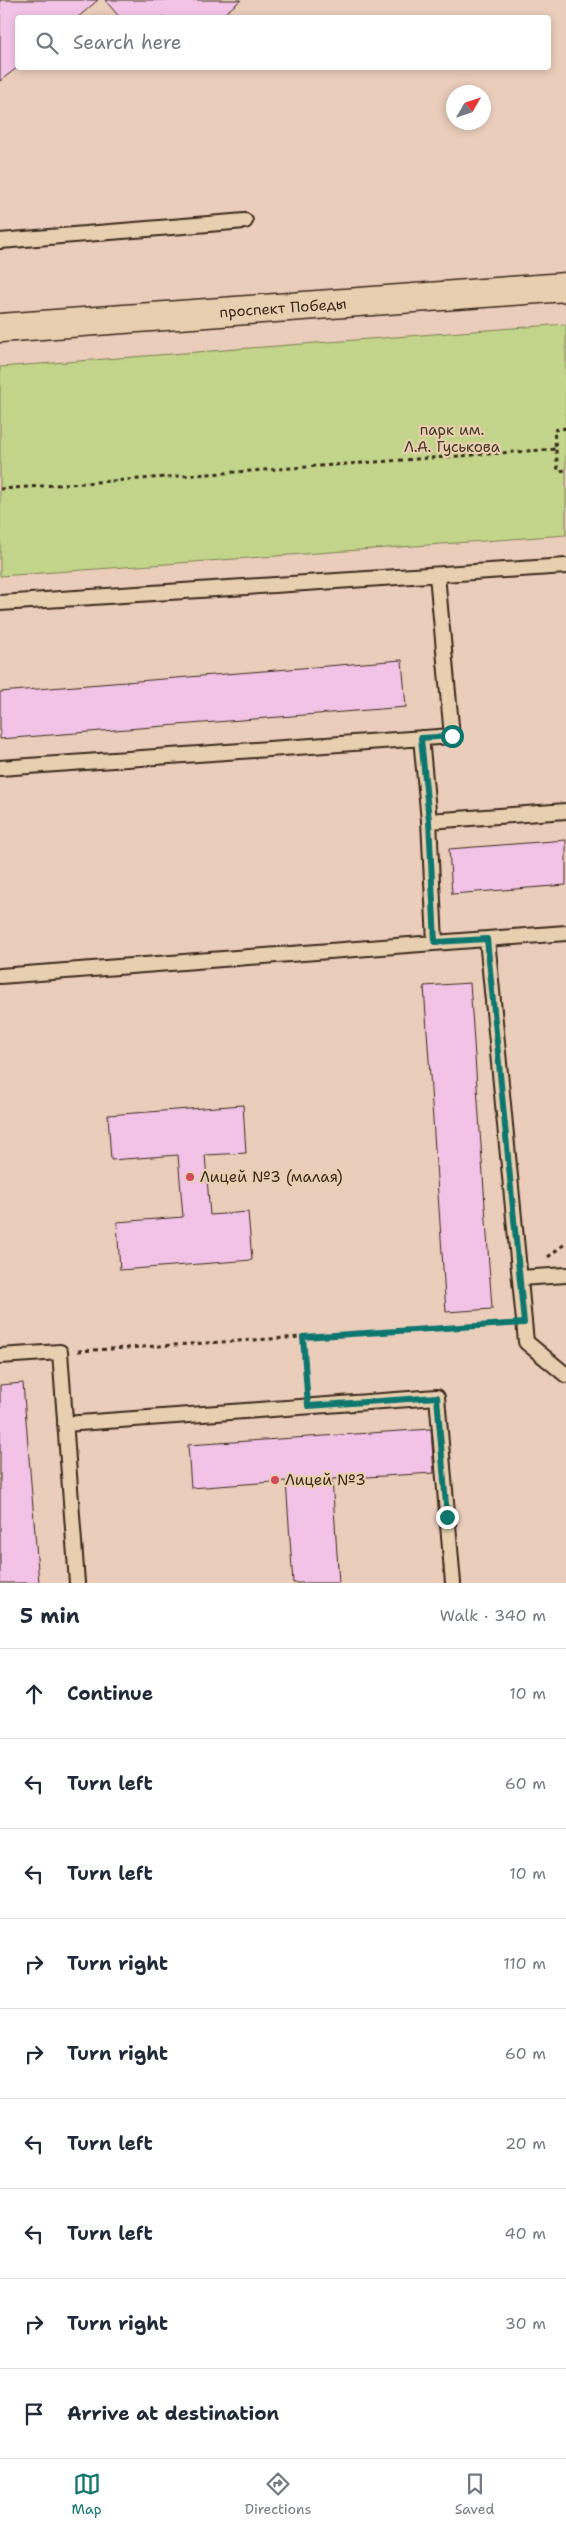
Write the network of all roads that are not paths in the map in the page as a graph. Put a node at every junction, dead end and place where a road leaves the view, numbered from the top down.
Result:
1 (245, 221) dead end
2 (0, 241) edge
3 (566, 287) edge
4 (0, 328) edge
5 (566, 566) edge
6 (437, 575) junction
7 (0, 603) edge
8 (421, 738) junction
9 (0, 768) edge
10 (566, 811) edge
11 (429, 821) junction
12 (566, 933) edge
13 (487, 939) junction
14 (435, 942) junction
15 (0, 976) edge
16 (566, 1275) edge
17 (520, 1278) junction
18 (0, 1356) edge
19 (566, 1375) edge
20 (65, 1424) junction
21 (78, 1583) edge
22 (453, 1583) edge

1 - 2 lane
3 - 4 main road, проспект Победы
5 - 6 lane
6 - 7 lane
6 - 8 lane
8 - 9 lane
8 - 11 lane
10 - 11 lane
11 - 14 lane
12 - 13 lane
13 - 14 lane
13 - 17 lane
14 - 15 lane
16 - 17 lane
17 - 19 lane
18 - 20 lane
20 - 21 lane
20 - 22 lane

